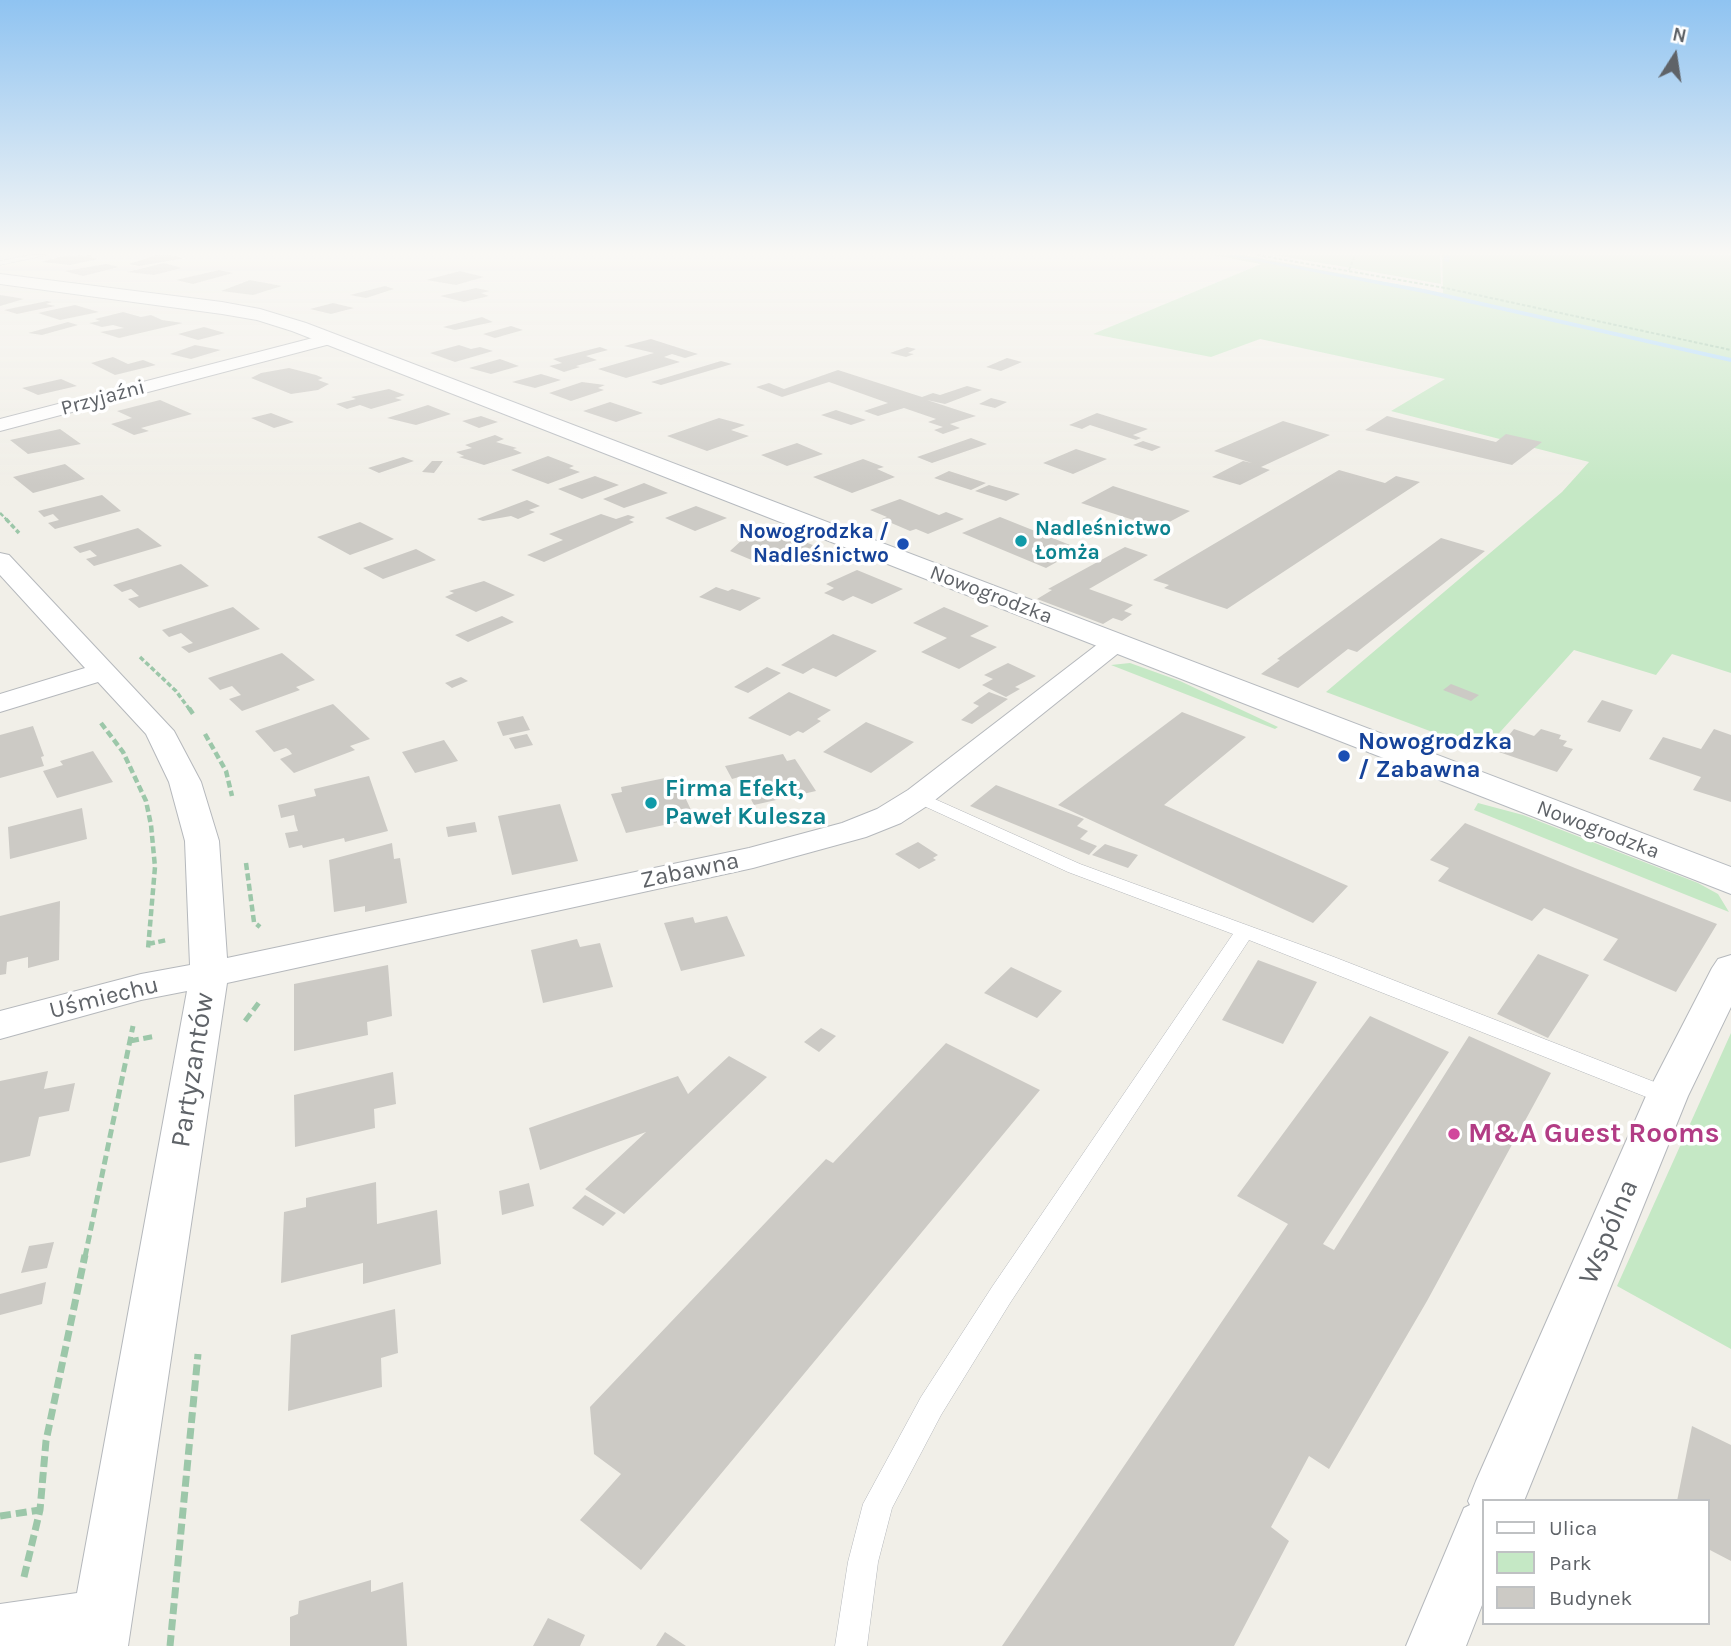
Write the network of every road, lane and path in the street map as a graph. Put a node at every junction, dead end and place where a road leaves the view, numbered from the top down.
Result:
1 (309, 332) edge
2 (1647, 332) edge
3 (328, 339) junction
4 (1731, 350) edge
5 (0, 425) edge
6 (0, 560) edge
7 (1117, 643) junction
8 (85, 677) junction
9 (0, 703) edge
10 (919, 797) junction
11 (1731, 881) edge
12 (1245, 931) junction
13 (1731, 968) edge
14 (209, 974) junction
15 (141, 988) junction
16 (269, 991) dead end
17 (0, 1025) edge
18 (241, 1030) dead end
19 (1667, 1096) junction
20 (199, 1339) dead end
21 (1497, 1499) edge
22 (40, 1510) junction
23 (0, 1516) edge
24 (1482, 1533) edge
25 (6, 1633) edge
26 (101, 1633) edge
27 (170, 1646) edge
28 (851, 1646) edge
29 (1436, 1646) edge

1 - 3 street, Nowogrodzka
2 - 4 path
3 - 5 street, Przyjaźni
3 - 7 street, Nowogrodzka
6 - 8 street, Partyzantów
7 - 10 street, Zabawna
7 - 11 street, Nowogrodzka
8 - 9 street
8 - 14 street, Partyzantów
8 - 15 path
10 - 12 lane
10 - 14 street, Zabawna
12 - 19 lane
12 - 28 lane
13 - 19 street, Wspólna
14 - 15 street, Uśmiechu
14 - 26 street, Partyzantów
15 - 17 street, Uśmiechu
15 - 22 path
16 - 18 path
19 - 21 street, Wspólna
20 - 27 path
22 - 23 path
22 - 25 path
24 - 29 street
25 - 26 street

